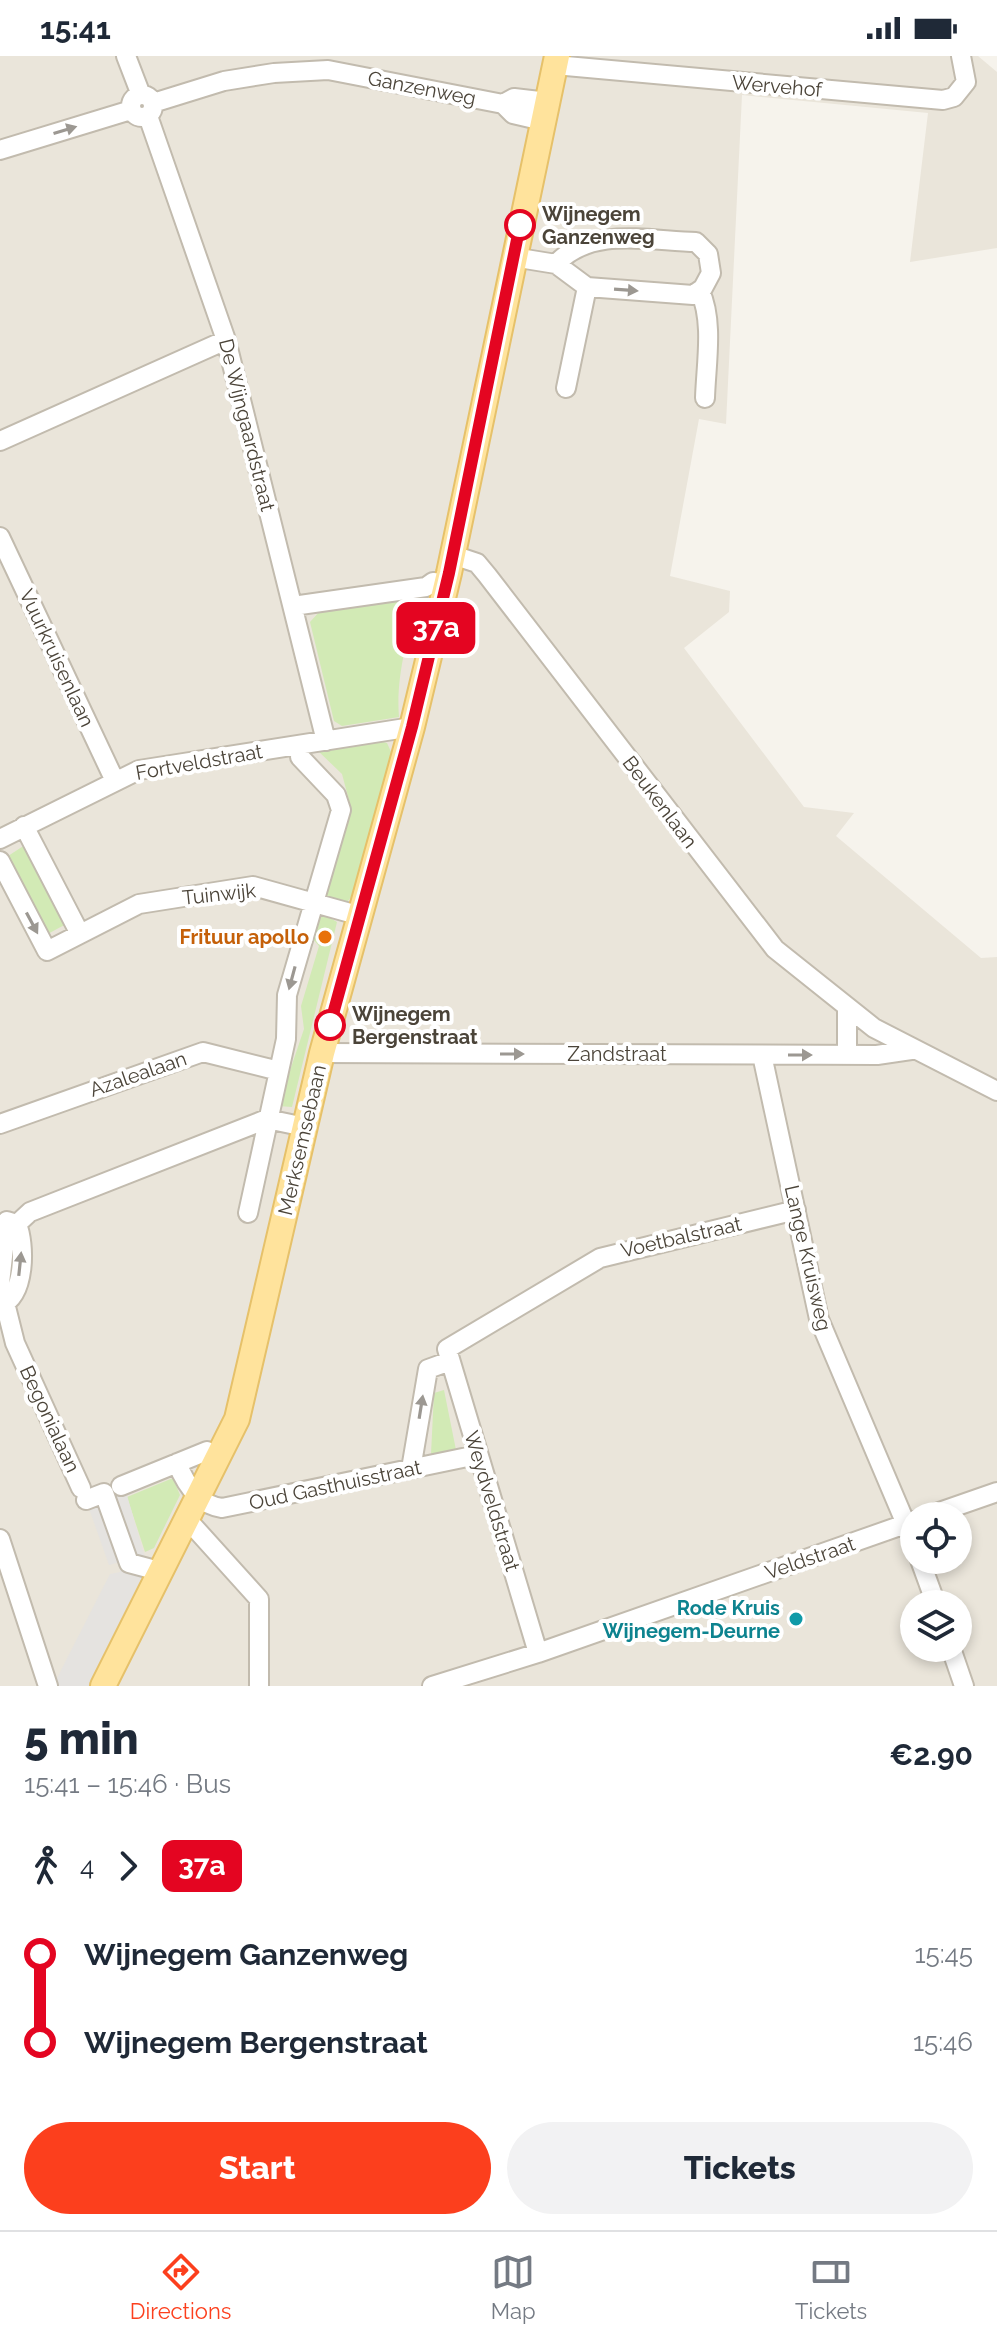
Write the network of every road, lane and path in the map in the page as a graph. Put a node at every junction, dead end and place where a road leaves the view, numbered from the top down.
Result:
1 (126, 56) edge
2 (961, 56) edge
3 (556, 61) edge
4 (143, 106) junction
5 (546, 111) junction
6 (0, 150) edge
7 (513, 257) junction
8 (556, 264) junction
9 (587, 287) junction
10 (700, 291) junction
11 (226, 340) junction
12 (566, 388) dead end
13 (705, 398) dead end
14 (1, 436) edge
15 (0, 537) edge
16 (453, 555) junction
17 (447, 584) junction
18 (293, 606) junction
19 (412, 727) junction
20 (326, 741) junction
21 (300, 757) dead end
22 (114, 779) junction
23 (24, 826) junction
24 (0, 839) edge
25 (0, 861) edge
26 (313, 902) junction
27 (361, 916) junction
28 (80, 934) junction
29 (847, 1010) junction
30 (911, 1050) junction
31 (322, 1053) junction
32 (762, 1055) junction
33 (847, 1055) junction
34 (279, 1071) junction
35 (997, 1091) edge
36 (267, 1119) junction
37 (0, 1124) edge
38 (305, 1127) junction
39 (796, 1210) junction
40 (248, 1213) dead end
41 (8, 1220) edge
42 (4, 1304) edge
43 (448, 1355) junction
44 (207, 1451) dead end
45 (477, 1455) junction
46 (177, 1463) junction
47 (411, 1469) junction
48 (121, 1486) dead end
49 (997, 1492) edge
50 (198, 1494) junction
51 (902, 1502) edge
52 (968, 1502) edge
53 (185, 1517) junction
54 (900, 1526) edge
55 (0, 1539) edge
56 (159, 1571) junction
57 (538, 1653) junction
58 (956, 1662) edge
59 (48, 1686) edge
60 (103, 1686) edge
61 (259, 1686) edge
62 (432, 1686) edge
63 (964, 1686) edge

1 - 4 street, De Wijngaardstraat
2 - 3 street, Wervehof
3 - 5 main road, Merksemsebaan
4 - 5 street, Ganzenweg
6 -> 4 street, Ganzenweg
4 - 11 street, De Wijngaardstraat
5 - 7 main road, Merksemsebaan
7 - 8 street
7 - 16 main road, Merksemsebaan
8 - 9 street
8 - 10 street
9 -> 10 street
9 - 12 street
10 - 13 street
11 - 14 street
11 - 18 street, De Wijngaardstraat
15 - 22 street, Vuurkruisenlaan
16 - 17 main road, Merksemsebaan
16 - 29 street, Beukenlaan
17 - 18 street
17 - 19 main road, Merksemsebaan
18 - 20 street, De Wijngaardstraat
19 - 20 street, Fortveldstraat
19 - 27 main road, Merksemsebaan
20 - 22 street, Fortveldstraat
21 - 26 street, Merksemsebaan
22 - 23 street, Fortveldstraat
23 - 24 street, Fortveldstraat
23 - 28 street
25 -> 28 street, Tuinwijk
26 - 27 street, Tuinwijk
26 - 28 street, Tuinwijk
26 -> 34 street, Merksemsebaan
27 - 31 main road, Merksemsebaan
29 - 30 street, Zandstraat
29 - 33 street
30 - 33 street, Zandstraat
30 - 35 street, Zandstraat
31 -> 32 street, Zandstraat
31 - 38 main road, Merksemsebaan
32 -> 33 street, Zandstraat
32 - 39 street, Lange Kruisweg
34 - 36 street, Merksemsebaan
34 - 37 street, Azalealaan
36 - 38 street
36 - 40 street, Merksemsebaan
36 - 41 street
38 - 50 main road, Merksemsebaan
39 - 43 street, Voetbalstraat
39 - 51 street, Lange Kruisweg
41 - 42 street
42 - 56 street, Begonialaan
43 - 45 street, Weydveldstraat
47 -> 43 street, Voetbalstraat
44 - 46 street
45 - 47 street, Oud Gasthuisstraat
45 - 57 street, Weydveldstraat
46 - 48 street
46 - 50 street
47 - 50 street, Oud Gasthuisstraat
49 - 52 street
50 - 53 main road, Merksemsebaan
53 - 56 main road, Merksemsebaan
53 - 61 street
54 - 57 street, Veldstraat
55 - 59 street
56 - 60 main road, Merksemsebaan
57 - 62 street, Veldstraat
58 - 63 street

